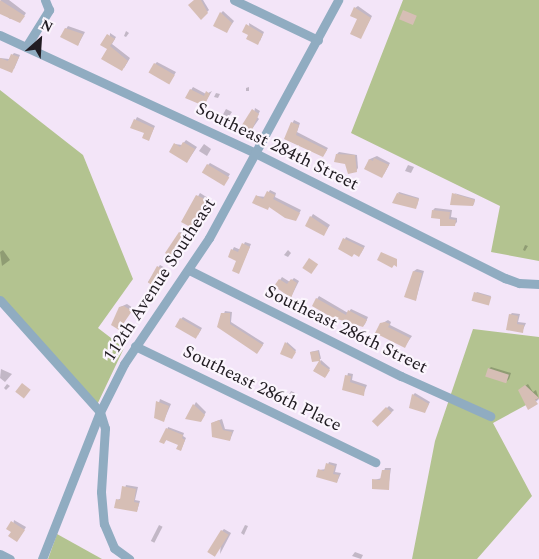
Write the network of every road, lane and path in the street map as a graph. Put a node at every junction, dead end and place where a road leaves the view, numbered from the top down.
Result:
1 (45, 0) edge
2 (234, 0) edge
3 (338, 0) edge
4 (0, 35) edge
5 (318, 40) junction
6 (26, 47) junction
7 (256, 153) junction
8 (189, 270) junction
9 (539, 284) edge
10 (0, 300) edge
11 (135, 346) junction
12 (100, 412) junction
13 (490, 416) dead end
14 (375, 462) dead end
15 (0, 554) edge
16 (10, 559) edge
17 (42, 559) edge
18 (129, 559) edge

1 - 6 street
2 - 5 street
3 - 5 street, 112th Avenue Southeast
4 - 6 street, Southeast 284th Street
5 - 7 street, 112th Avenue Southeast
6 - 7 street, Southeast 284th Street
7 - 8 street, 112th Avenue Southeast
7 - 9 street, Southeast 284th Street
8 - 11 street, 112th Avenue Southeast
8 - 13 street, Southeast 286th Street
10 - 12 street
11 - 12 street, 112th Avenue Southeast
11 - 14 street, Southeast 286th Place
12 - 17 street, 112th Avenue Southeast
12 - 18 street
15 - 16 street

